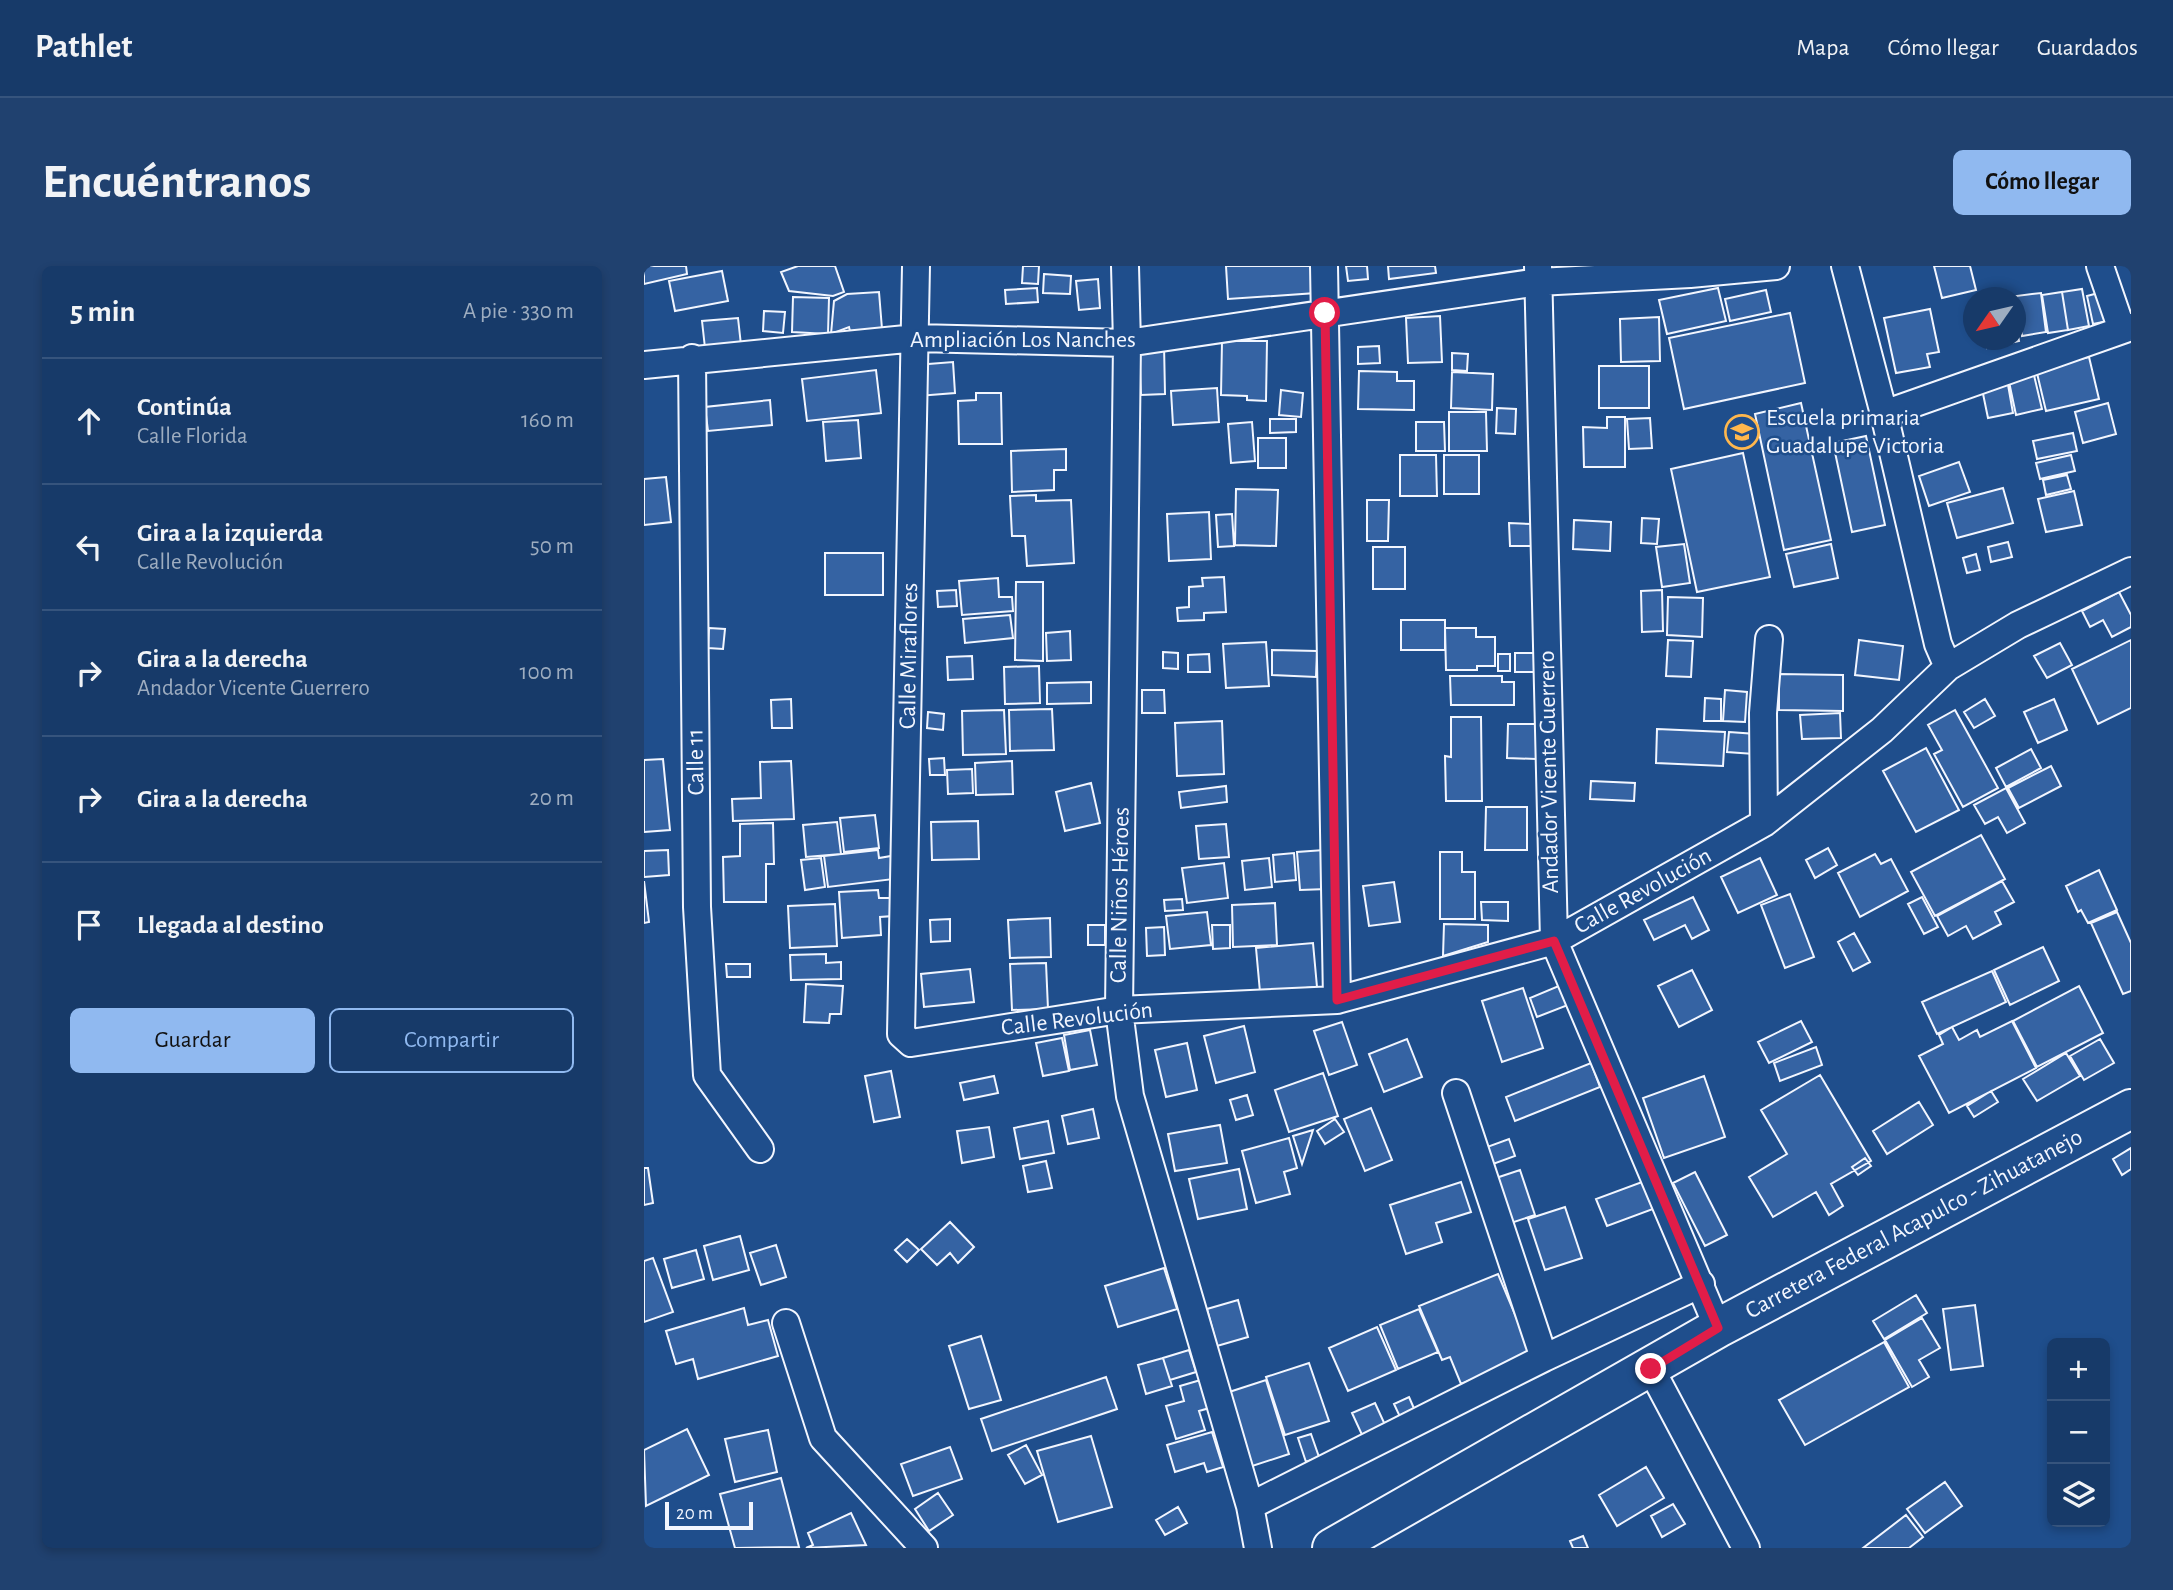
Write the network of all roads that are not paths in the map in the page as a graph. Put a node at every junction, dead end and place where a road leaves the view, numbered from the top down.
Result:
1 (916, 266) edge
2 (1125, 266) edge
3 (1324, 266) edge
4 (1776, 266) edge
5 (1845, 266) edge
6 (2100, 266) edge
7 (1538, 274) edge
8 (1325, 313) junction
9 (2126, 329) edge
10 (916, 338) junction
11 (1127, 343) junction
12 (692, 358) junction
13 (644, 365) edge
14 (1884, 414) junction
15 (2131, 571) edge
16 (1769, 639) dead end
17 (1948, 667) junction
18 (1764, 823) junction
19 (1554, 941) junction
20 (1337, 1000) junction
21 (1119, 1010) junction
22 (911, 1042) joint
23 (1455, 1093) dead end
24 (2131, 1109) edge
25 (760, 1149) dead end
26 (1700, 1284) junction
27 (786, 1323) dead end
28 (1718, 1328) junction
29 (1544, 1358) junction
30 (1651, 1369) junction
31 (1250, 1506) junction
32 (925, 1548) edge
33 (1258, 1548) edge
34 (1332, 1548) edge
35 (1746, 1548) edge

1 - 10 street, Calle Miraflores
2 - 11 street, Calle Niños Héroes
3 - 8 street
4 - 7 street, Ampliación Los Nanches
5 - 14 street
6 - 9 street
7 - 8 street, Ampliación Los Nanches
7 - 19 street, Andador Vicente Guerrero
8 - 11 street, Ampliación Los Nanches
8 - 20 street
9 - 14 street
10 - 11 street, Ampliación Los Nanches
10 - 12 street, Ampliación Los Nanches
10 - 22 street, Calle Miraflores
11 - 21 street, Calle Niños Héroes
12 - 13 street, Ampliación Los Nanches
12 - 25 street, Calle 11
14 - 17 street
15 - 17 street, Calle Revolución
16 - 18 street
17 - 18 street, Calle Revolución
18 - 19 street, Calle Revolución
19 - 20 street, Calle Revolución
19 - 26 street, Andador Vicente Guerrero
20 - 21 street, Calle Revolución
21 - 22 street, Calle Revolución
21 - 31 street, Calle Niños Héroes
23 - 29 street
24 - 28 main road, Carretera Federal Acapulco - Zihuatanejo
26 - 28 street, Andador Vicente Guerrero
26 - 29 street
27 - 32 street
28 - 30 main road, Carretera Federal Acapulco - Zihuatanejo
29 - 31 street
30 - 34 main road, Carretera Federal Acapulco - Zihuatanejo
30 - 35 street
31 - 33 street, Calle Niños Héroes

